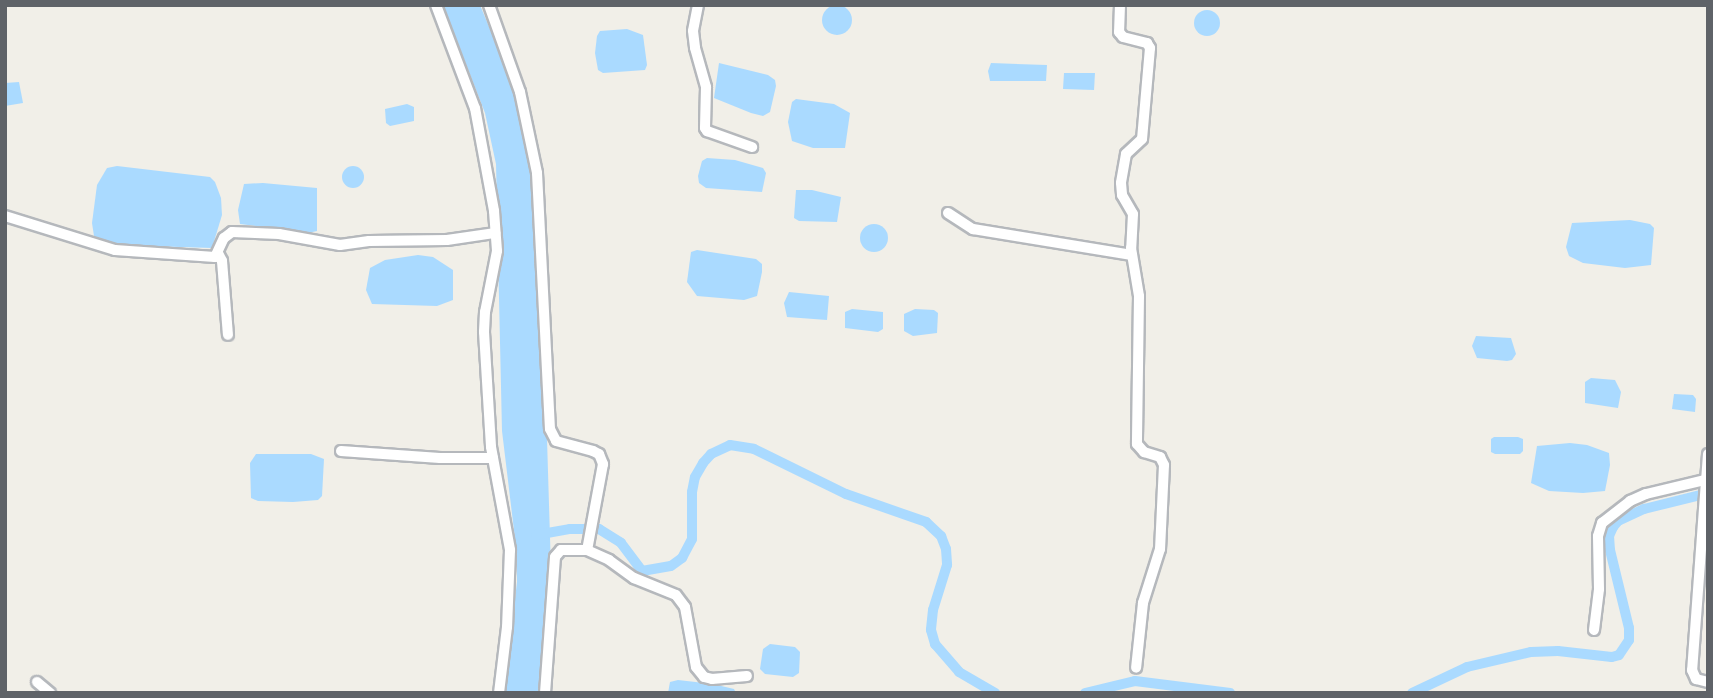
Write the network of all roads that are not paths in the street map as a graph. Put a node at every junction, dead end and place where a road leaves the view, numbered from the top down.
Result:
1 (436, 5) edge
2 (489, 5) edge
3 (698, 5) edge
4 (1120, 5) edge
5 (752, 147) dead end
6 (948, 213) dead end
7 (5, 216) edge
8 (495, 233) junction
9 (218, 253) junction
10 (1132, 255) junction
11 (228, 335) dead end
12 (341, 451) dead end
13 (1708, 454) edge
14 (493, 458) junction
15 (1705, 483) junction
16 (1706, 508) edge
17 (588, 547) junction
18 (1594, 630) dead end
19 (1136, 668) dead end
20 (747, 676) dead end
21 (37, 682) dead end
22 (1708, 682) edge
23 (50, 693) edge
24 (499, 693) edge
25 (545, 693) edge

1 - 8 street
2 - 17 street
3 - 5 street
4 - 10 street
6 - 10 street
7 - 9 street
8 - 9 street
8 - 14 street
9 - 11 street
10 - 19 street
12 - 14 street
13 - 15 street
14 - 24 street
15 - 16 street
15 - 18 street
16 - 22 street
17 - 20 street
17 - 25 street
21 - 23 street

